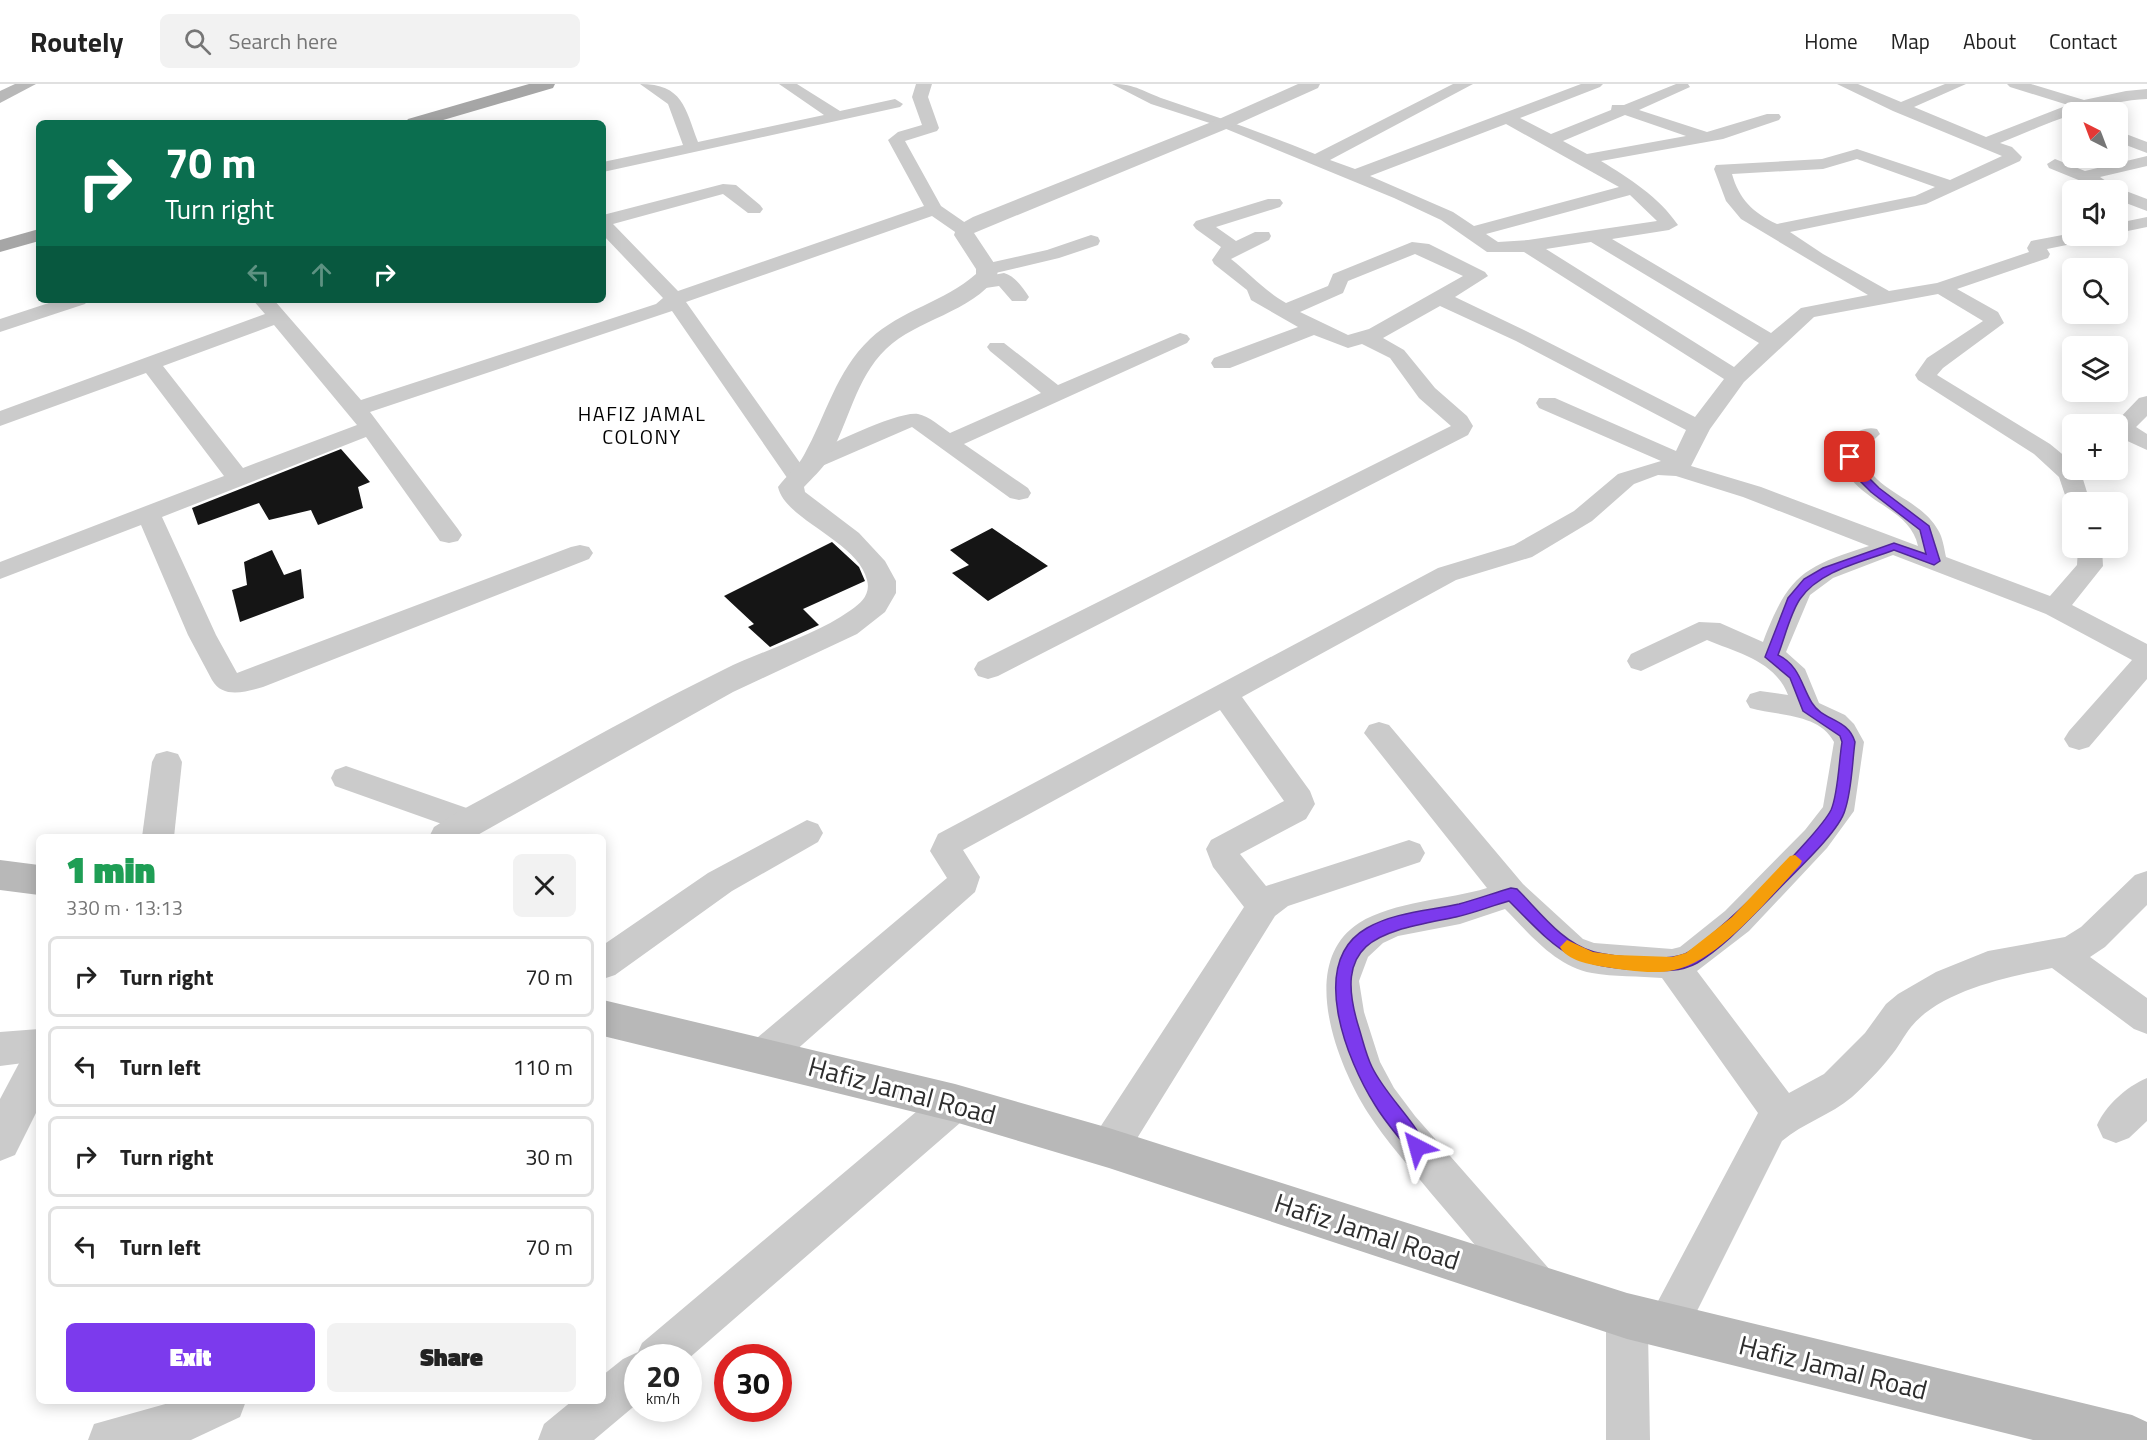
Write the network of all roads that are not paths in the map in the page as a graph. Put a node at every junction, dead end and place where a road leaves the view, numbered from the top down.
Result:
1 (28, 84) edge
2 (547, 84) edge
3 (648, 84) edge
4 (787, 84) edge
5 (924, 84) edge
6 (1120, 84) edge
7 (1312, 84) edge
8 (1465, 84) edge
9 (1845, 84) edge
10 (1958, 84) edge
11 (2015, 84) edge
12 (1682, 87) dead end
13 (2147, 94) edge
14 (1598, 96) edge
15 (2128, 96) dead end
16 (0, 98) edge
17 (2076, 102) edge
18 (2098, 102) edge
19 (895, 104) dead end
20 (2147, 104) edge
21 (1899, 108) junction
22 (1628, 111) junction
23 (838, 117) junction
24 (1773, 117) dead end
25 (2062, 117) edge
26 (1507, 118) junction
27 (424, 120) edge
28 (1225, 123) junction
29 (1706, 137) junction
30 (1550, 140) junction
31 (2128, 140) edge
32 (1985, 143) junction
33 (692, 148) junction
34 (2147, 148) edge
35 (1586, 159) junction
36 (1317, 160) junction
37 (2147, 161) edge
38 (2055, 164) dead end
39 (606, 166) edge
40 (1353, 176) junction
41 (2084, 176) junction
42 (2093, 180) edge
43 (1953, 187) junction
44 (1633, 189) junction
45 (2128, 197) edge
46 (1274, 202) dead end
47 (2147, 206) edge
48 (754, 209) dead end
49 (934, 209) junction
50 (606, 222) edge
51 (2147, 222) edge
52 (606, 226) edge
53 (2128, 226) edge
54 (964, 230) junction
55 (1777, 231) junction
56 (1470, 233) junction
57 (1592, 235) junction
58 (36, 236) edge
59 (1262, 236) dead end
60 (2062, 240) edge
61 (1091, 241) dead end
62 (0, 246) edge
63 (1528, 246) junction
64 (1234, 248) junction
65 (983, 276) junction
66 (1941, 288) junction
67 (1019, 297) dead end
68 (1885, 297) junction
69 (674, 298) junction
70 (1440, 298) junction
71 (69, 303) edge
72 (272, 305) edge
73 (1286, 311) junction
74 (0, 326) edge
75 (1316, 327) junction
76 (1362, 336) junction
77 (1180, 339) dead end
78 (1772, 342) junction
79 (997, 347) dead end
80 (1222, 363) dead end
81 (150, 364) junction
82 (1736, 377) junction
83 (1056, 394) junction
84 (1547, 403) dead end
85 (2147, 404) edge
86 (364, 418) junction
87 (0, 419) edge
88 (2128, 423) edge
89 (1699, 428) junction
90 (1869, 434) dead end
91 (2128, 435) edge
92 (949, 442) junction
93 (2147, 443) edge
94 (2062, 464) edge
95 (1680, 465) junction
96 (806, 469) junction
97 (237, 477) junction
98 (1019, 493) dead end
99 (147, 512) junction
100 (449, 535) dead end
101 (1894, 546) junction
102 (580, 553) dead end
103 (2090, 558) edge
104 (1934, 561) junction
105 (0, 571) edge
106 (2055, 608) junction
107 (2147, 656) edge
108 (1772, 657) junction
109 (1641, 661) dead end
110 (2147, 661) edge
111 (988, 669) dead end
112 (1224, 694) junction
113 (1760, 700) dead end
114 (1808, 708) junction
115 (1379, 733) dead end
116 (2079, 739) dead end
117 (167, 762) dead end
118 (346, 778) dead end
119 (458, 829) edge
120 (807, 833) dead end
121 (158, 834) edge
122 (1409, 853) dead end
123 (0, 875) edge
124 (36, 880) edge
125 (2147, 884) edge
126 (1511, 894) junction
127 (1263, 906) junction
128 (2059, 954) junction
129 (606, 962) edge
130 (1672, 964) junction
131 (2147, 1018) edge
132 (606, 1019) edge
133 (36, 1045) edge
134 (0, 1049) edge
135 (764, 1055) junction
136 (36, 1071) edge
137 (2147, 1096) edge
138 (955, 1103) junction
139 (1783, 1116) junction
140 (2116, 1125) dead end
141 (0, 1141) edge
142 (1109, 1148) junction
143 (1538, 1288) junction
144 (1647, 1321) junction
145 (673, 1344) edge
146 (624, 1386) edge
147 (606, 1401) edge
148 (218, 1404) edge
149 (603, 1404) edge
150 (110, 1440) edge
151 (561, 1440) edge
152 (1628, 1440) edge
153 (2132, 1440) edge

1 - 16 main road
2 - 27 main road
3 - 33 street
4 - 23 street
5 - 49 street
6 - 28 street
7 - 28 street
8 - 36 street
9 - 21 street
10 - 21 street
11 - 17 street
12 - 22 street
13 - 18 street
14 - 22 street
14 - 26 street
15 - 20 street
19 - 23 street
21 - 32 street
22 - 29 street
22 - 30 street
23 - 33 street
24 - 29 street
25 - 32 street
26 - 30 street
26 - 40 street
28 - 36 street
28 - 54 street
29 - 35 street
30 - 35 street
31 - 34 street
32 - 43 street
33 - 39 street
35 - 44 street
36 - 40 street
37 - 41 street
38 - 41 street
40 - 56 street
41 - 42 street
43 - 55 street
43 - 55 street
44 - 56 street
44 - 57 street
45 - 47 street
46 - 64 street
48 - 50 street
49 - 54 street
49 - 69 street
51 - 53 street
52 - 69 street
54 - 65 street
55 - 68 street
56 - 63 street
57 - 63 street
57 - 78 street
58 - 62 main road
59 - 64 street
60 - 66 street
61 - 65 street
63 - 82 street
64 - 73 street
65 - 67 street
65 - 96 street
66 - 68 street
66 - 94 street
68 - 78 street
69 - 86 street
69 - 96 street
70 - 73 street
70 - 76 street
70 - 89 street
71 - 74 street
72 - 81 street
72 - 86 street
73 - 75 street
75 - 76 street
75 - 80 street
76 - 111 street
77 - 83 street
78 - 82 street
79 - 83 street
81 - 87 street
81 - 97 street
82 - 89 street
83 - 92 street
84 - 95 street
85 - 88 street
86 - 97 street
86 - 100 street
89 - 95 street
90 - 104 street
91 - 93 street
92 - 96 street
92 - 98 street
95 - 101 street
95 - 112 street
96 - 119 street
97 - 99 street
99 - 102 street
99 - 105 street
101 - 104 street
101 - 108 street
103 - 106 street
104 - 106 street
106 - 107 street
108 - 109 street
108 - 114 street
110 - 116 street
112 - 127 street
112 - 135 street
113 - 114 street
114 - 130 street
115 - 126 street
117 - 121 street
118 - 119 street
120 - 129 street
122 - 127 street
123 - 124 main road
125 - 128 street
126 - 130 street
126 - 143 street
127 - 142 street
128 - 131 street
128 - 139 street
130 - 139 street
132 - 135 main road, Hafiz Jamal Road
133 - 134 street
135 - 138 main road, Hafiz Jamal Road
136 - 141 street
137 - 140 street
138 - 142 main road, Hafiz Jamal Road
138 - 145 street
139 - 144 street
142 - 143 main road, Hafiz Jamal Road
143 - 144 main road, Hafiz Jamal Road
144 - 152 street
144 - 153 main road, Hafiz Jamal Road
146 - 147 street
148 - 150 street
149 - 151 street

